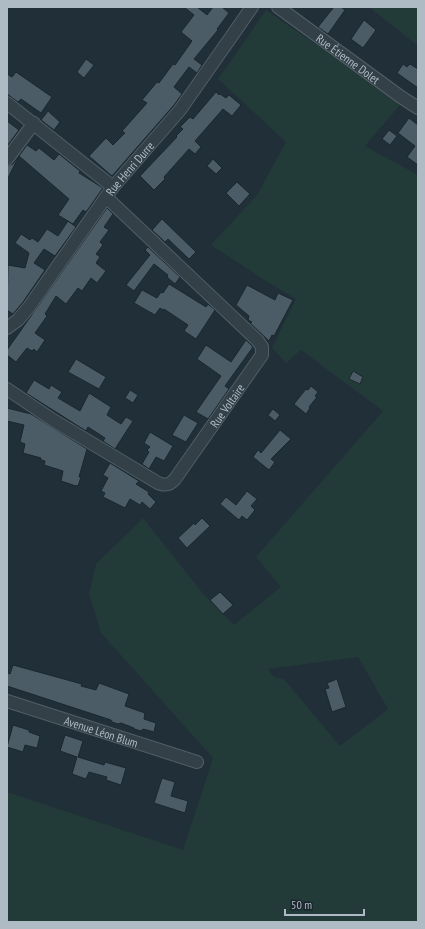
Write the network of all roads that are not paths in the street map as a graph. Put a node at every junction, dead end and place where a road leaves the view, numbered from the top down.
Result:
1 (252, 7) edge
2 (278, 7) edge
3 (7, 102) edge
4 (418, 108) edge
5 (34, 123) junction
6 (7, 159) edge
7 (113, 187) junction
8 (106, 197) junction
9 (7, 328) edge
10 (7, 389) edge
11 (7, 701) edge
12 (196, 762) dead end

1 - 7 street, Rue Henri Durre
2 - 4 street, Rue Étienne Dolet
3 - 5 street
5 - 6 street
5 - 7 street
7 - 8 street, Rue Henri Durre
8 - 9 street, Rue Henri Durre
8 - 10 street, Rue Voltaire
11 - 12 street, Avenue Léon Blum

